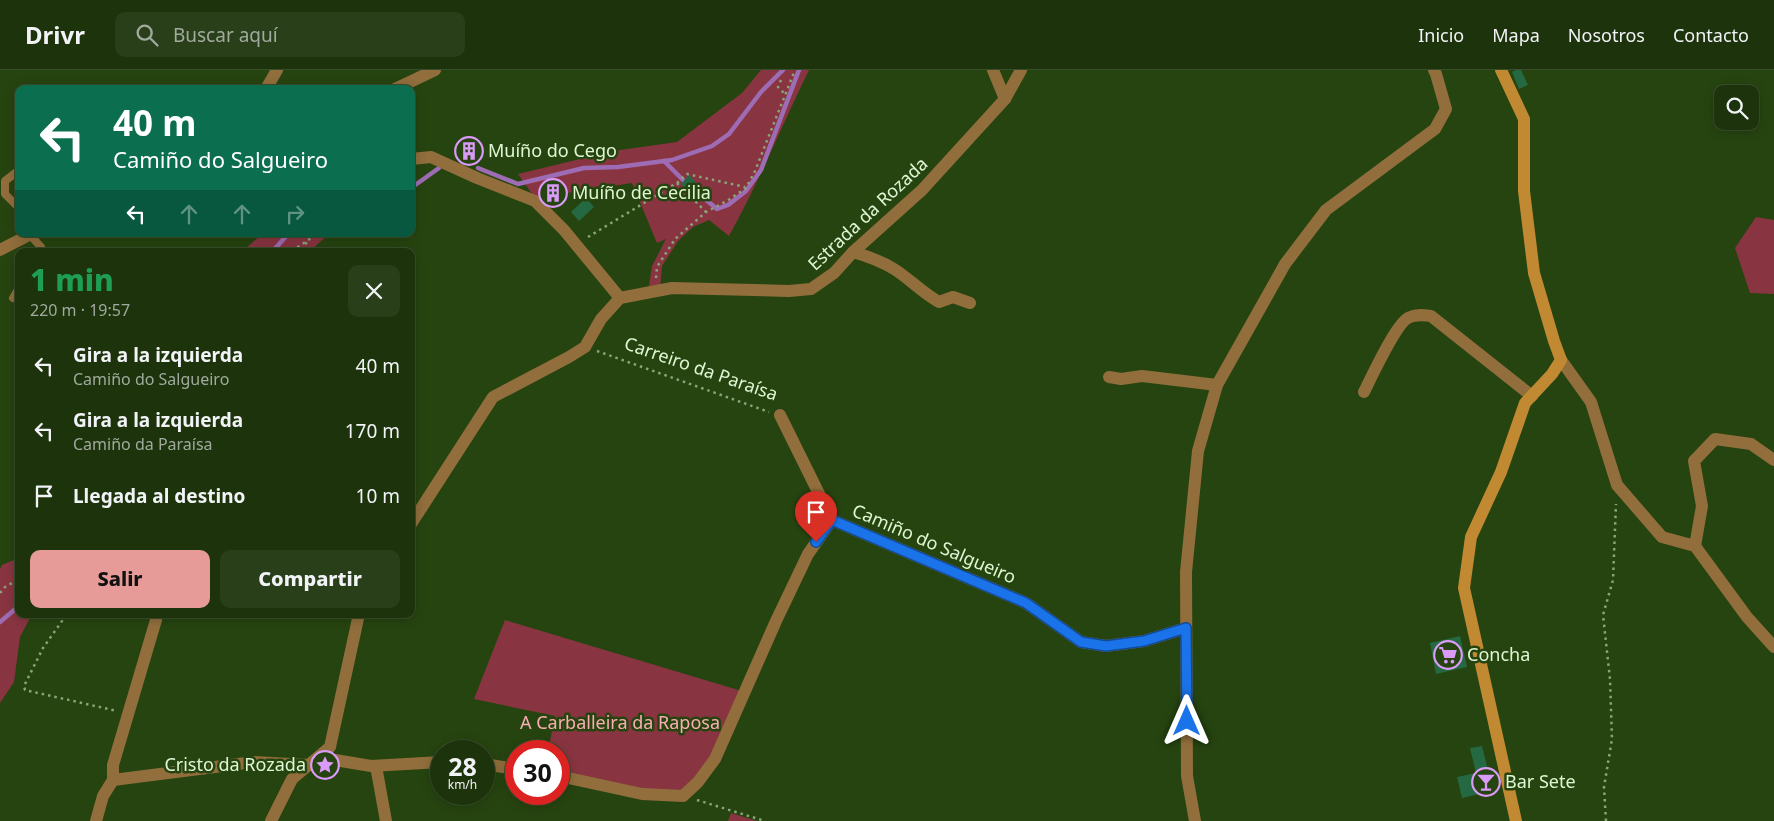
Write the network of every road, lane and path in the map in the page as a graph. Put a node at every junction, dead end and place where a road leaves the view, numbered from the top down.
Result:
1 (276, 70) edge
2 (435, 70) edge
3 (795, 70) edge
4 (993, 70) edge
5 (1021, 70) edge
6 (1434, 70) edge
7 (1501, 70) edge
8 (781, 80) dead end
9 (268, 85) edge
10 (403, 85) edge
11 (786, 94) junction
12 (1005, 99) junction
13 (415, 159) edge
14 (15, 173) edge
15 (677, 182) junction
16 (746, 188) junction
17 (15, 204) edge
18 (706, 212) junction
19 (24, 237) edge
20 (33, 237) edge
21 (312, 237) edge
22 (306, 241) junction
23 (576, 244) junction
24 (40, 248) edge
25 (296, 248) edge
26 (306, 248) edge
27 (0, 250) edge
28 (853, 252) junction
29 (654, 292) junction
30 (15, 295) edge
31 (13, 298) dead end
32 (620, 298) junction
33 (970, 303) dead end
34 (586, 347) junction
35 (1561, 360) junction
36 (1109, 377) dead end
37 (1217, 385) junction
38 (1364, 392) dead end
39 (1532, 396) junction
40 (780, 415) joint
41 (1774, 460) edge
42 (1617, 485) junction
43 (415, 518) edge
44 (832, 520) junction
45 (1695, 546) junction
46 (15, 581) edge
47 (0, 593) edge
48 (61, 618) edge
49 (358, 618) edge
50 (156, 620) dead end
51 (1186, 628) junction
52 (1774, 646) edge
53 (128, 713) junction
54 (430, 763) edge
55 (308, 765) junction
56 (376, 766) junction
57 (570, 778) edge
58 (113, 780) junction
59 (683, 796) junction
60 (96, 821) edge
61 (271, 821) edge
62 (386, 821) edge
63 (765, 821) edge
64 (1195, 821) edge
65 (1516, 821) edge
66 (1606, 821) edge

1 - 9 street
2 - 10 street
3 - 11 path
4 - 12 street
5 - 12 street, Estrada da Rozada
6 - 37 street
7 - 35 street
8 - 11 path
11 - 16 path
12 - 28 street, Estrada da Rozada
13 - 23 street
14 - 17 lane
15 - 16 path
15 - 18 path
15 - 23 path
16 - 18 path
18 - 29 path
19 - 27 street
20 - 24 lane
21 - 22 path
22 - 25 path
22 - 26 path
23 - 32 street
28 - 29 street, Estrada da Rozada
28 - 33 street
29 - 32 street, Estrada da Rozada
30 - 31 lane
32 - 34 street
34 - 40 path, Carreiro da Paraísa
34 - 43 street
35 - 39 street
35 - 42 street
36 - 37 street
37 - 51 street
38 - 39 street
39 - 65 street
40 - 44 street, Carreiro da Paraísa
41 - 45 street
42 - 45 street
42 - 66 path
44 - 51 street, Camiño do Salgueiro
44 - 59 street
45 - 52 street
46 - 47 path
48 - 53 path
49 - 55 street
50 - 53 street
51 - 64 street
53 - 58 street
54 - 56 street
55 - 56 street
55 - 58 street
55 - 61 street
56 - 62 street
57 - 59 street
58 - 60 street
59 - 63 path

